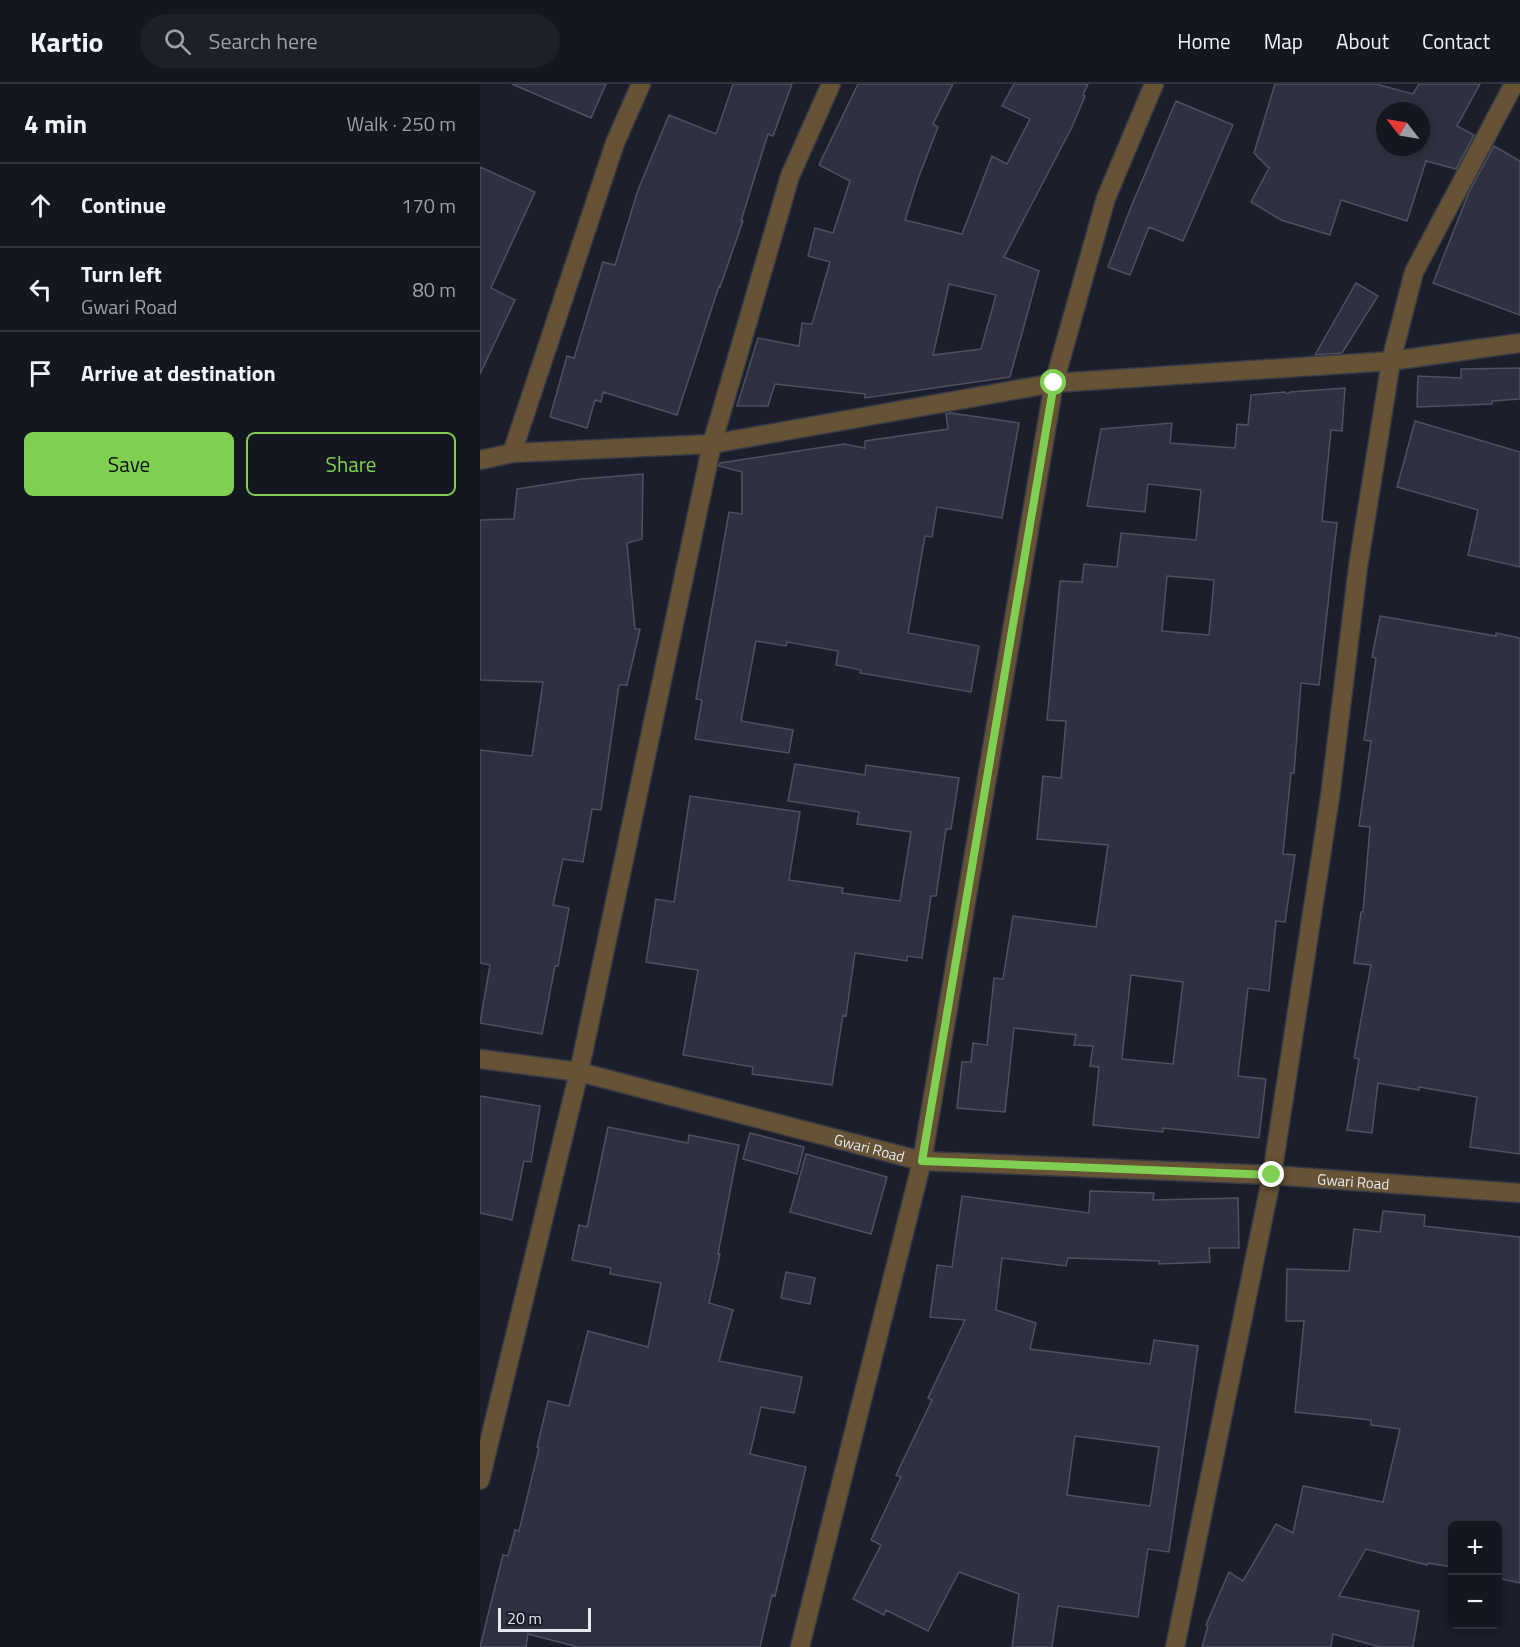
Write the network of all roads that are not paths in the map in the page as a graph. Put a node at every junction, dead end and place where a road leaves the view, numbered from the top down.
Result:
1 (641, 84) edge
2 (831, 84) edge
3 (1154, 84) edge
4 (1514, 84) edge
5 (1520, 343) edge
6 (1391, 361) junction
7 (1054, 383) junction
8 (712, 444) junction
9 (512, 453) junction
10 (480, 460) edge
11 (480, 1059) edge
12 (579, 1072) junction
13 (922, 1161) junction
14 (1272, 1175) junction
15 (1520, 1193) edge
16 (480, 1480) edge
17 (800, 1647) edge
18 (1175, 1647) edge

1 - 9 street
2 - 8 street
3 - 7 street
4 - 6 street
5 - 6 street
6 - 7 street
6 - 14 street
7 - 8 street
7 - 13 street
8 - 9 street
8 - 12 street
9 - 10 street
11 - 12 street, Gwari Road
12 - 13 street, Gwari Road
12 - 16 street
13 - 14 street, Gwari Road
13 - 17 street
14 - 15 street, Gwari Road
14 - 18 street

